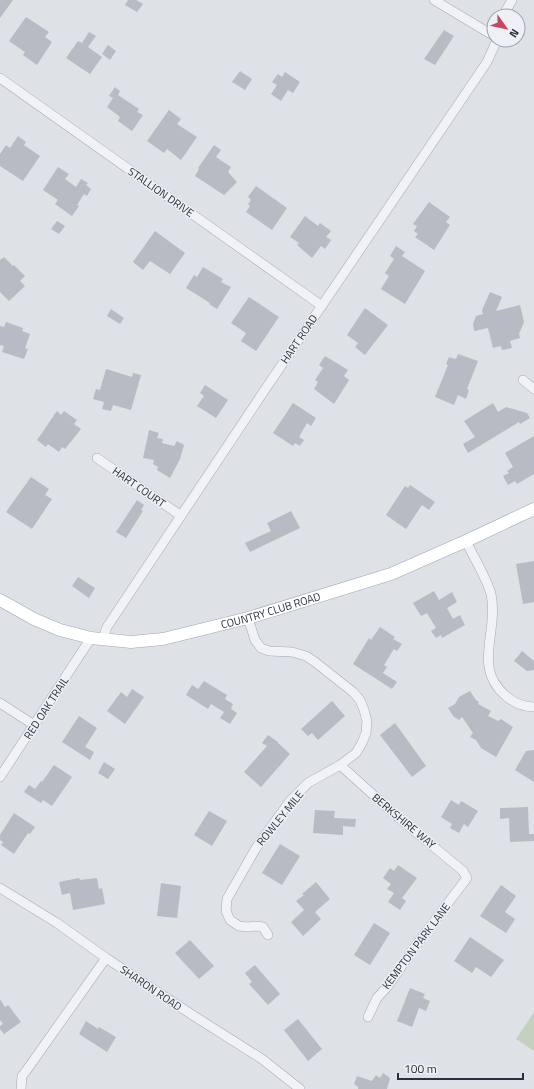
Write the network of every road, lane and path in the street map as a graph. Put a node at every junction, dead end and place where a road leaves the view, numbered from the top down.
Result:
1 (434, 0) edge
2 (486, 31) edge
3 (493, 48) edge
4 (0, 78) edge
5 (322, 306) junction
6 (523, 380) dead end
7 (534, 389) edge
8 (97, 458) dead end
9 (534, 509) edge
10 (180, 515) junction
11 (466, 541) junction
12 (0, 600) edge
13 (248, 618) junction
14 (91, 638) junction
15 (106, 640) junction
16 (0, 703) edge
17 (534, 707) edge
18 (34, 725) junction
19 (340, 765) junction
20 (0, 777) edge
21 (467, 878) joint
22 (0, 888) edge
23 (268, 935) dead end
24 (106, 958) junction
25 (368, 1016) dead end
26 (21, 1089) edge
27 (300, 1089) edge

1 - 2 street
3 - 5 street, HART ROAD
4 - 5 street, STALLION DRIVE
5 - 10 street, HART ROAD
6 - 7 street
8 - 10 street, HART COURT
9 - 11 main road, COUNTRY CLUB ROAD
10 - 15 street, HART ROAD
11 - 13 main road, COUNTRY CLUB ROAD
11 - 17 street
12 - 14 main road, COUNTRY CLUB ROAD
13 - 15 main road, COUNTRY CLUB ROAD
13 - 19 street, ROWLEY MILE
14 - 15 main road, COUNTRY CLUB ROAD
14 - 18 street, RED OAK TRAIL
16 - 18 street
18 - 20 street, RED OAK TRAIL
19 - 21 street, BERKSHIRE WAY
19 - 23 street, ROWLEY MILE
21 - 25 street, KEMPTON PARK LANE
22 - 24 street, SHARON ROAD
24 - 26 street
24 - 27 street, SHARON ROAD

